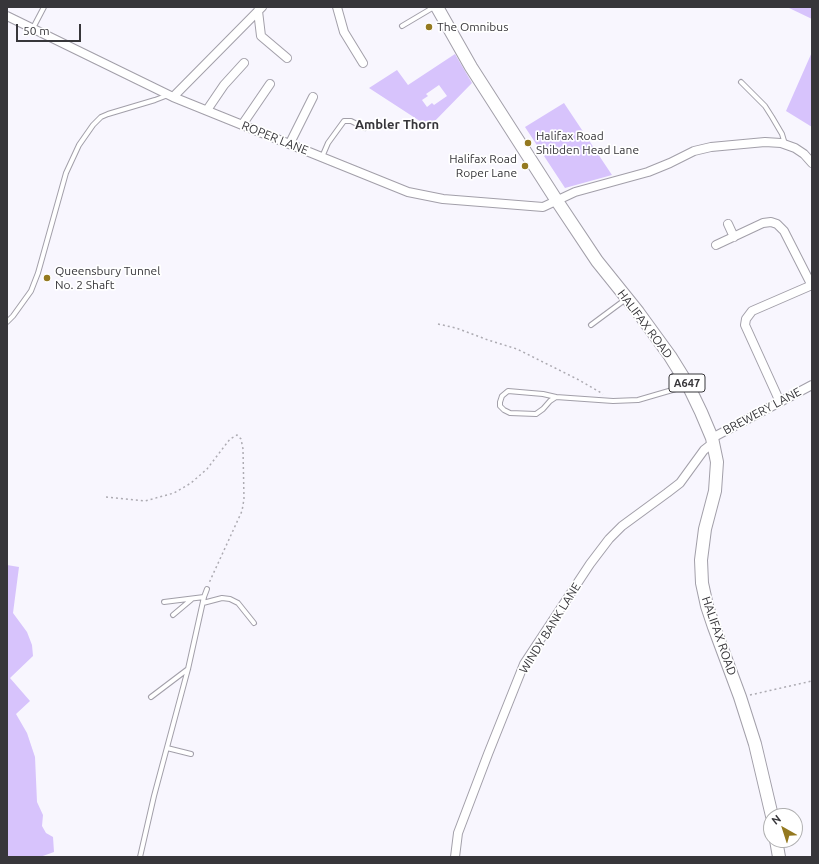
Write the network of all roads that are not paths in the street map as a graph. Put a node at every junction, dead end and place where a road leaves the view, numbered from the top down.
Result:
1 (44, 7) edge
2 (337, 7) edge
3 (436, 7) edge
4 (260, 9) edge
5 (7, 16) edge
6 (402, 26) dead end
7 (32, 29) junction
8 (287, 58) dead end
9 (244, 63) dead end
10 (362, 63) dead end
11 (741, 82) dead end
12 (270, 84) dead end
13 (171, 96) junction
14 (313, 97) dead end
15 (206, 110) junction
16 (242, 125) junction
17 (365, 128) dead end
18 (290, 143) junction
19 (785, 144) junction
20 (322, 156) junction
21 (812, 163) edge
22 (557, 201) junction
23 (728, 224) dead end
24 (734, 237) junction
25 (716, 245) dead end
26 (812, 285) edge
27 (627, 298) junction
28 (7, 322) edge
29 (591, 326) dead end
30 (688, 385) junction
31 (812, 385) edge
32 (556, 396) junction
33 (780, 402) junction
34 (712, 441) junction
35 (207, 589) road end
36 (204, 597) junction
37 (192, 599) junction
38 (164, 602) dead end
39 (202, 603) junction
40 (173, 616) dead end
41 (254, 623) dead end
42 (188, 669) junction
43 (151, 697) dead end
44 (167, 748) junction
45 (191, 754) dead end
46 (770, 808) edge
47 (140, 857) edge
48 (455, 857) edge

1 - 7 lane
2 - 10 street
3 - 6 lane
3 - 22 main road, HALIFAX ROAD / A647
4 - 8 street
4 - 13 street
5 - 7 street, ROPER LANE
7 - 13 street, ROPER LANE
9 - 15 street
11 - 19 lane
12 - 16 street
13 - 15 street, ROPER LANE
13 - 28 lane
14 - 18 street
15 - 16 street, ROPER LANE
16 - 18 street, ROPER LANE
17 - 20 lane
18 - 20 street, ROPER LANE
19 - 21 street
19 - 22 street, ROPER LANE
20 - 22 street, ROPER LANE
22 - 27 main road, HALIFAX ROAD / A647
23 - 24 street
24 - 25 street
24 - 26 street
26 - 33 street
27 - 29 lane
27 - 30 main road, HALIFAX ROAD / A647
30 - 32 lane
30 - 34 main road, HALIFAX ROAD / A647
31 - 33 street, BREWERY LANE
32 - 32 lane
33 - 34 street, BREWERY LANE
34 - 46 main road, HALIFAX ROAD / A647
34 - 48 street, WINDY BANK LANE
35 - 36 lane
36 - 37 lane
36 - 39 lane
37 - 38 lane
37 - 40 lane
39 - 41 lane
39 - 42 lane
42 - 43 lane
42 - 44 lane
44 - 45 lane
44 - 47 lane

